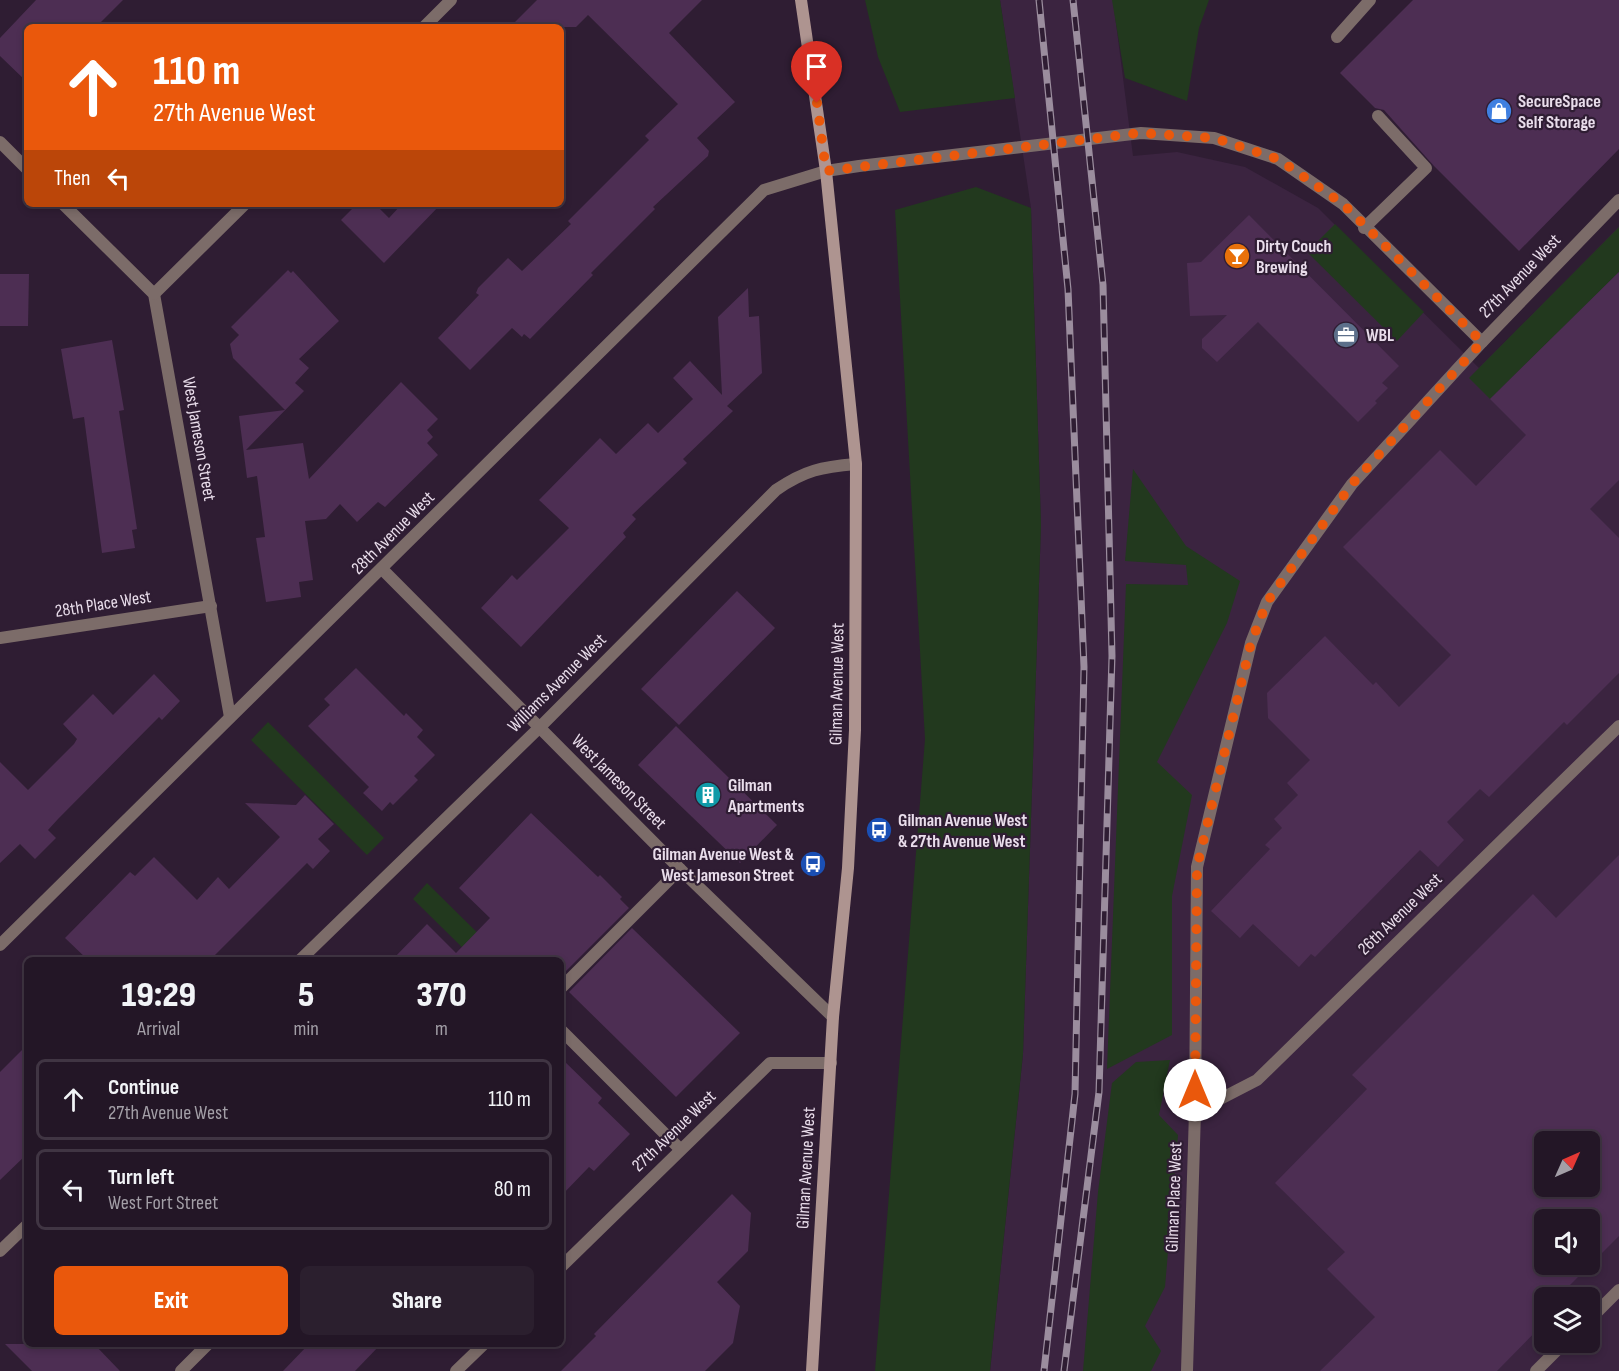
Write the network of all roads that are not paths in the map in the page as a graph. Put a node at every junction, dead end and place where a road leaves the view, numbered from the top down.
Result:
1 (451, 0) edge
2 (801, 0) edge
3 (1370, 0) edge
4 (427, 24) edge
5 (1337, 37) dead end
6 (1378, 116) dead end
7 (0, 142) edge
8 (24, 166) edge
9 (826, 171) junction
10 (1619, 200) edge
11 (66, 207) edge
12 (242, 207) edge
13 (1365, 228) junction
14 (154, 294) junction
15 (1482, 342) junction
16 (856, 464) junction
17 (382, 569) junction
18 (1267, 602) joint
19 (211, 606) junction
20 (0, 638) edge
21 (230, 717) junction
22 (1619, 726) edge
23 (540, 727) junction
24 (680, 869) junction
25 (0, 945) edge
26 (303, 957) edge
27 (564, 985) edge
28 (833, 1017) junction
29 (564, 1033) edge
30 (831, 1063) junction
31 (1195, 1112) junction
32 (680, 1149) junction
33 (24, 1228) edge
34 (0, 1251) edge
35 (564, 1264) edge
36 (1619, 1290) edge
37 (1600, 1308) edge
38 (205, 1347) edge
39 (480, 1347) edge
40 (1554, 1353) edge
41 (1187, 1366) edge
42 (181, 1371) edge
43 (456, 1371) edge
44 (812, 1371) edge
45 (1197, 1371) edge
46 (1536, 1371) edge

1 - 4 street
2 - 9 main road, Gilman Avenue West
3 - 5 street
6 - 13 street
7 - 8 street
9 - 13 street, 28th Avenue West
9 - 16 main road, Gilman Avenue West
9 - 17 street, 28th Avenue West
10 - 15 street, 27th Avenue West
11 - 14 street
12 - 14 street
13 - 15 street, 28th Avenue West
14 - 19 street, West Jameson Street
15 - 18 street, 27th Avenue West
16 - 23 street, Williams Avenue West
16 - 28 main road, Gilman Avenue West
17 - 21 street, 28th Avenue West
17 - 23 street, West Jameson Street
18 - 31 street, Gilman Place West
19 - 20 street, 28th Place West
19 - 21 street, West Jameson Street
21 - 25 street, 28th Avenue West
22 - 31 street, 26th Avenue West
23 - 24 street, West Jameson Street
23 - 26 street, Williams Avenue West
24 - 27 street
24 - 28 street, West Jameson Street
28 - 30 main road, Gilman Avenue West
29 - 32 street
30 - 32 street, 27th Avenue West
30 - 44 main road, Gilman Avenue West
31 - 41 street, Gilman Place West
32 - 35 street, 27th Avenue West
33 - 34 street
36 - 37 street
38 - 42 street
39 - 43 street
40 - 46 street
41 - 45 street

